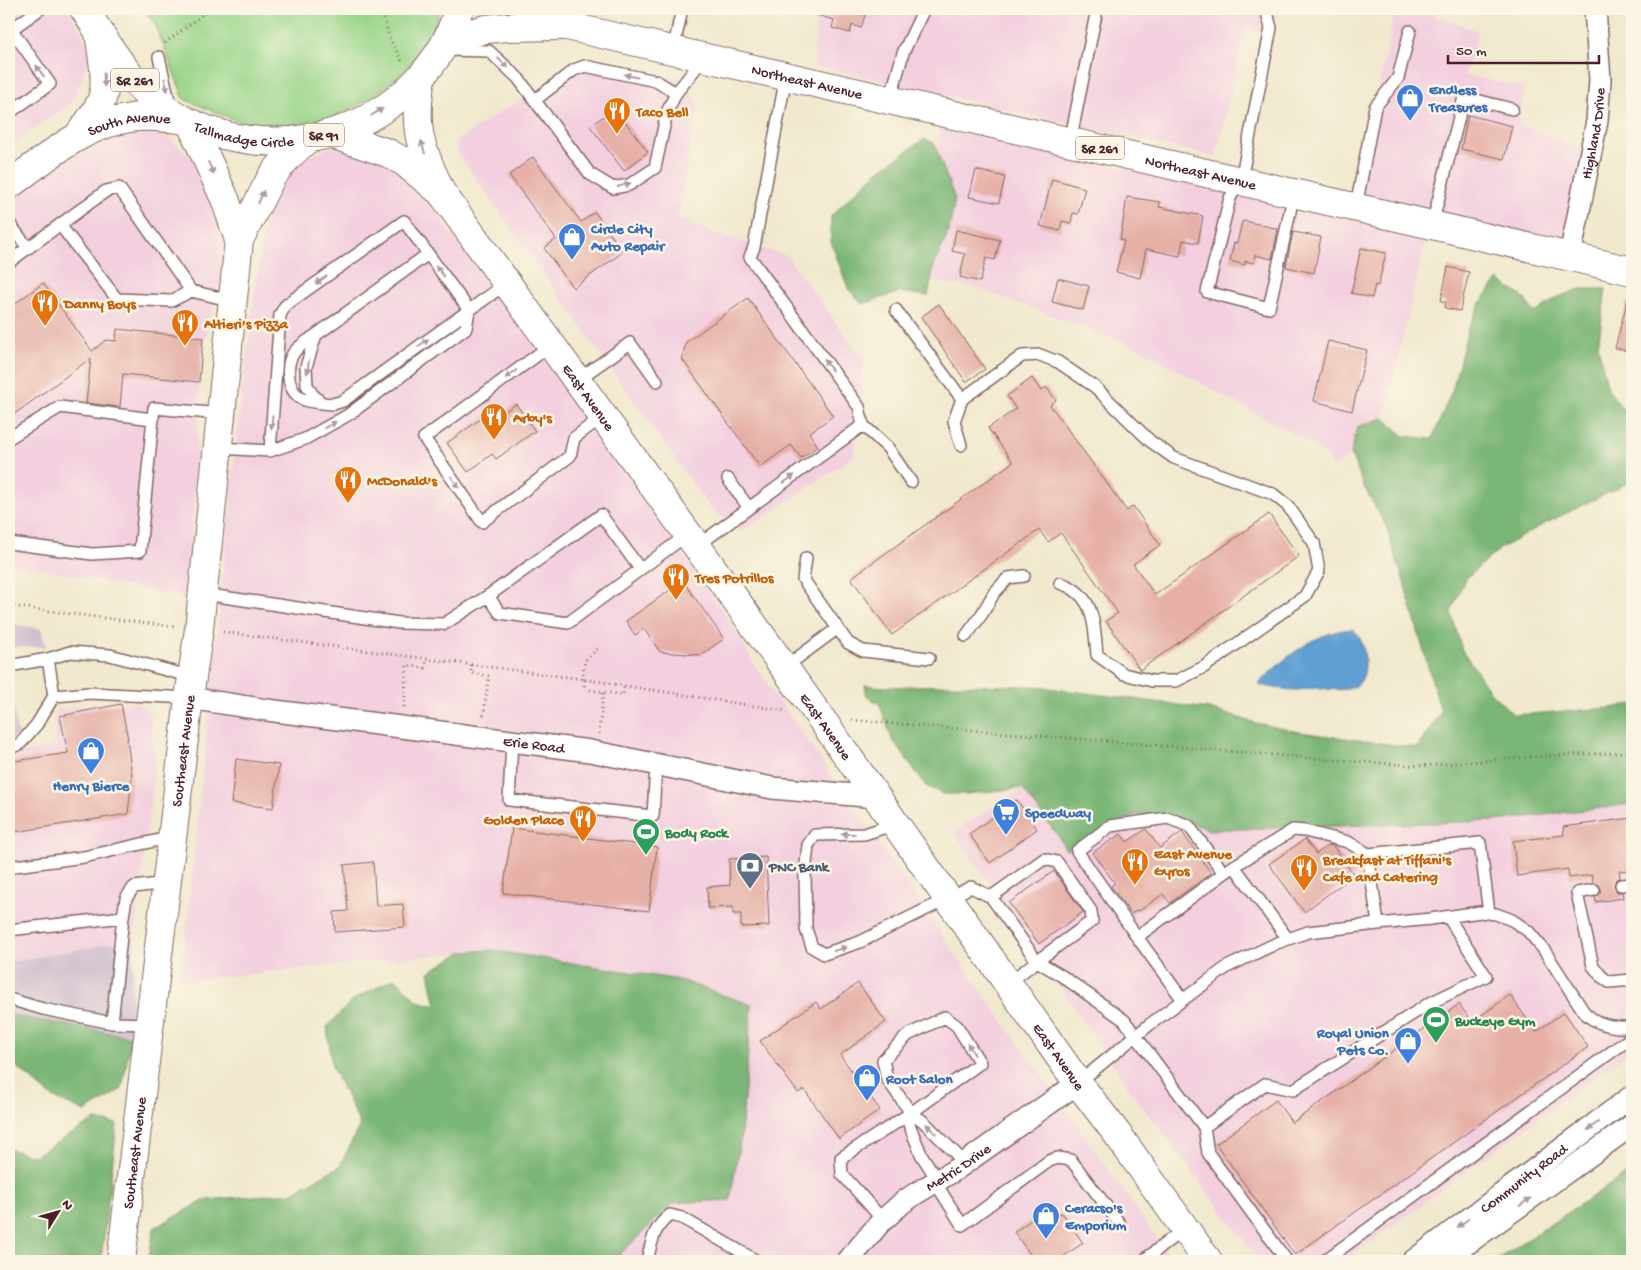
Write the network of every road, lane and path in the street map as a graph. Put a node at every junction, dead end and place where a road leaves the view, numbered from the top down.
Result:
1 (40, 9) edge
2 (84, 9) edge
3 (210, 9) edge
4 (381, 9) edge
5 (459, 9) edge
6 (529, 9) edge
7 (682, 9) edge
8 (924, 9) edge
9 (1097, 9) edge
10 (1266, 9) edge
11 (1594, 9) edge
12 (567, 26) junction
13 (10, 30) edge
14 (99, 31) junction
15 (1410, 31) dead end
16 (164, 43) dead end
17 (444, 44) junction
18 (673, 51) junction
19 (159, 57) dead end
20 (704, 58) junction
21 (786, 76) junction
22 (418, 80) junction
23 (676, 93) junction
24 (535, 100) junction
25 (890, 100) junction
26 (1512, 108) dead end
27 (9, 113) edge
28 (181, 119) junction
29 (79, 136) junction
30 (319, 136) junction
31 (1070, 142) junction
32 (1241, 180) junction
33 (9, 183) edge
34 (441, 192) junction
35 (1294, 193) junction
36 (1356, 207) junction
37 (9, 223) edge
38 (60, 225) junction
39 (1432, 225) junction
40 (239, 240) junction
41 (28, 248) junction
42 (428, 254) junction
43 (1570, 256) junction
44 (9, 262) edge
45 (1632, 271) edge
46 (507, 284) junction
47 (192, 291) junction
48 (233, 301) junction
49 (469, 310) junction
50 (896, 310) dead end
51 (316, 335) junction
52 (551, 345) junction
53 (577, 380) junction
54 (658, 381) dead end
55 (962, 399) junction
56 (322, 403) junction
57 (221, 414) junction
58 (603, 416) junction
59 (152, 419) junction
60 (863, 425) junction
61 (9, 438) edge
62 (961, 445) dead end
63 (218, 448) junction
64 (270, 451) junction
65 (728, 479) dead end
66 (911, 482) dead end
67 (749, 508) junction
68 (692, 540) junction
69 (9, 543) edge
70 (806, 558) dead end
71 (640, 569) junction
72 (1024, 576) dead end
73 (1060, 583) dead end
74 (203, 594) junction
75 (488, 596) junction
76 (838, 628) junction
77 (966, 636) dead end
78 (600, 647) dead end
79 (929, 658) dead end
80 (48, 659) junction
81 (427, 659) dead end
82 (471, 665) dead end
83 (9, 666) edge
84 (784, 668) junction
85 (624, 686) dead end
86 (190, 687) junction
87 (603, 692) junction
88 (54, 696) junction
89 (402, 727) junction
90 (481, 737) junction
91 (512, 741) junction
92 (9, 748) edge
93 (597, 753) junction
94 (656, 764) junction
95 (876, 797) junction
96 (896, 824) junction
97 (172, 837) junction
98 (1368, 854) junction
99 (1234, 866) junction
100 (9, 869) edge
101 (1224, 873) junction
102 (166, 883) junction
103 (1594, 890) dead end
104 (991, 897) junction
105 (948, 899) junction
106 (1489, 913) junction
107 (123, 917) junction
108 (1448, 917) junction
109 (1378, 924) junction
110 (9, 930) edge
111 (1137, 937) junction
112 (1288, 939) junction
113 (1037, 961) junction
114 (1632, 980) edge
115 (1008, 983) junction
116 (9, 999) edge
117 (1183, 1000) junction
118 (112, 1023) junction
119 (149, 1024) junction
120 (1632, 1027) edge
121 (1136, 1036) junction
122 (1632, 1037) edge
123 (1078, 1082) junction
124 (1632, 1096) edge
125 (912, 1113) junction
126 (1632, 1125) edge
127 (1204, 1127) junction
128 (965, 1163) junction
129 (936, 1181) junction
130 (883, 1220) junction
131 (1120, 1224) dead end
132 (1185, 1228) junction
133 (120, 1261) edge
134 (647, 1261) edge
135 (757, 1261) edge
136 (848, 1261) edge
137 (1144, 1261) edge
138 (1208, 1261) edge
139 (1287, 1261) edge
140 (1324, 1261) edge
141 (1413, 1261) edge
142 (1443, 1261) edge

1 - 13 lane
2 - 14 main road, Tallmadge Circle / SR 91
3 - 16 path
4 - 22 path
5 - 17 main road, Tallmadge Circle / SR 91
6 - 12 main road, Northeast Avenue / SR 261
7 - 18 lane
8 - 25 lane
9 - 31 lane
10 - 32 lane
11 - 43 street, Highland Drive
12 - 17 main road, Northeast Avenue / SR 261
12 - 18 main road, Northeast Avenue / SR 261
27 -> 13 lane
14 - 28 main road, Tallmadge Circle / SR 261
14 -> 29 main road, South Avenue / SR 91
15 - 36 lane
17 - 22 main road, Tallmadge Circle / SR 91
17 -> 24 lane
18 - 20 main road, Northeast Avenue / SR 261
19 -> 28 lane
20 - 21 main road, Northeast Avenue / SR 261
20 - 23 lane
21 - 25 main road, Northeast Avenue / SR 261
60 -> 21 lane
30 -> 22 main road, Tallmadge Circle / SR 91
34 -> 22 main road, East Avenue
23 -> 24 lane
24 -> 23 lane
25 - 31 main road, Northeast Avenue / SR 261
26 - 39 lane
28 - 29 main road, South Avenue / SR 91
28 - 30 main road, Tallmadge Circle / SR 91
28 -> 40 main road, Southeast Avenue
29 - 33 main road, South Avenue / SR 91
30 - 34 main road, East Avenue
40 -> 30 main road, Southeast Avenue
31 - 32 main road, Northeast Avenue / SR 261
32 - 35 main road, Northeast Avenue / SR 261
32 - 35 lane
34 - 46 main road, East Avenue
35 - 36 main road, Northeast Avenue / SR 261
36 - 39 main road, Northeast Avenue / SR 261
37 - 41 lane
38 - 41 lane
38 - 47 lane
38 - 47 lane
39 - 43 main road, Northeast Avenue / SR 261
40 - 48 main road, Southeast Avenue
41 - 44 lane
49 -> 42 lane
42 - 51 lane
42 -> 64 lane
43 - 45 main road, Northeast Avenue / SR 261
46 - 49 lane
46 - 52 main road, East Avenue
47 - 48 lane
48 - 57 main road, Southeast Avenue
56 -> 49 lane
64 -> 49 lane
50 - 55 lane
51 -> 56 lane
51 - 56 lane
52 - 53 main road, East Avenue
52 -> 58 lane
53 - 54 lane
53 - 58 main road, East Avenue
55 - 62 lane
55 - 73 lane
57 - 59 lane
57 - 63 main road, Southeast Avenue
58 - 68 main road, East Avenue
59 - 61 lane
59 - 69 lane
60 - 66 lane
67 -> 60 lane
63 - 64 lane
63 - 74 main road, Southeast Avenue
65 - 67 lane
67 - 68 lane
68 - 71 lane
68 - 84 main road, East Avenue
70 - 76 lane
71 - 75 lane
71 - 75 lane
72 - 77 lane
74 - 75 lane
74 - 86 main road, Southeast Avenue
76 - 79 lane
76 - 84 lane
78 - 87 path
80 - 83 lane
80 - 86 lane
80 - 88 lane
81 - 89 path
82 - 90 path
84 - 95 main road, East Avenue
85 - 87 path
86 - 88 lane
86 - 89 street, Erie Road
86 - 97 main road, Southeast Avenue
87 - 93 path
88 - 92 lane
89 - 90 street, Erie Road
90 - 91 street, Erie Road
91 - 93 street, Erie Road
91 - 94 lane
93 - 94 street, Erie Road
94 - 95 street, Erie Road
95 - 96 main road, East Avenue
96 - 105 main road, East Avenue
96 -> 105 lane
97 - 100 lane
97 - 102 main road, Southeast Avenue
98 - 99 lane
98 - 106 lane
98 - 109 lane
99 - 101 lane
99 - 112 lane
101 - 111 lane
101 - 111 lane
102 - 107 lane
102 - 119 main road, Southeast Avenue
103 - 114 lane
104 - 105 lane
104 - 113 lane
104 - 113 lane
105 - 115 main road, East Avenue
106 - 108 lane
106 - 120 lane
107 - 110 lane
107 - 118 lane
108 - 109 lane
108 - 127 lane
109 - 112 lane
111 - 117 lane
112 - 117 lane
113 - 115 lane
113 - 121 lane
115 - 123 main road, East Avenue
116 - 118 lane
117 - 121 lane
118 - 119 lane
119 - 133 main road, Southeast Avenue
121 - 123 lane
121 - 127 lane
122 - 140 lane
123 - 128 street, Metric Drive
123 - 132 main road, East Avenue
124 -> 141 street, Community Road
125 -> 125 lane
128 -> 125 lane
125 - 129 lane
125 - 130 lane
142 -> 126 street, Community Road
127 - 139 lane
128 - 129 street, Metric Drive
129 - 130 street, Metric Drive
129 - 131 lane
130 - 136 street, Metric Drive
132 - 137 lane
132 - 138 main road, East Avenue
134 - 135 lane

